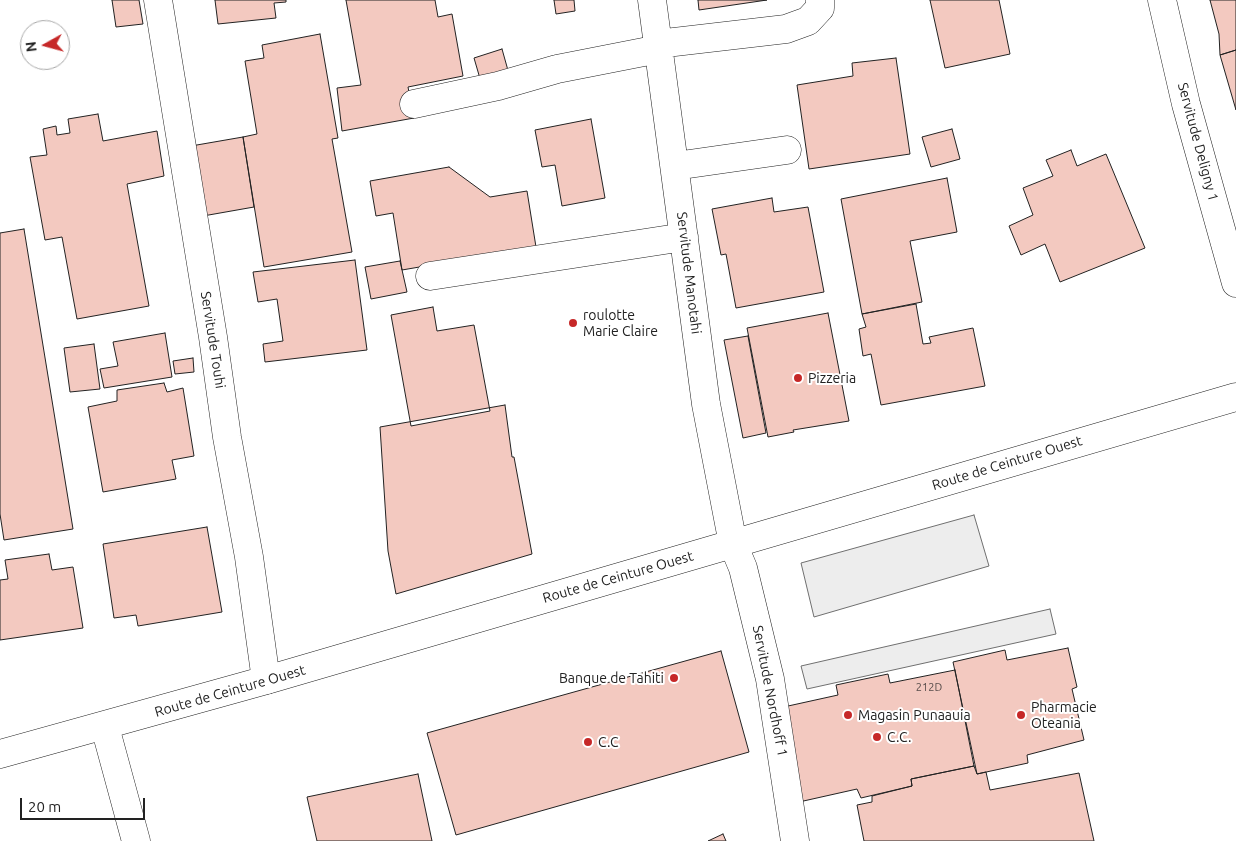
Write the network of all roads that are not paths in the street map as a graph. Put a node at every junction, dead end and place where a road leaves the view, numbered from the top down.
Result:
1 (158, 0) edge
2 (652, 0) edge
3 (820, 0) edge
4 (1162, 0) edge
5 (658, 47) junction
6 (414, 104) dead end
7 (787, 150) dead end
8 (675, 166) junction
9 (684, 237) junction
10 (430, 276) dead end
11 (1236, 283) edge
12 (1236, 397) edge
13 (733, 544) junction
14 (266, 680) junction
15 (105, 727) junction
16 (0, 754) edge
17 (136, 841) edge
18 (795, 841) edge

1 - 14 street, Servitude Touhi
2 - 5 street, Servitude Manotahi
3 - 5 street
4 - 11 street, Servitude Deligny 1
5 - 6 street
5 - 8 street, Servitude Manotahi
7 - 8 street
8 - 9 street, Servitude Manotahi
9 - 10 street
9 - 13 street, Servitude Manotahi
12 - 13 street, Route de Ceinture Ouest
13 - 14 street, Route de Ceinture Ouest
13 - 18 street, Servitude Nordhoff 1
14 - 15 street, Route de Ceinture Ouest
15 - 16 street, Route de Ceinture Ouest
15 - 17 street

